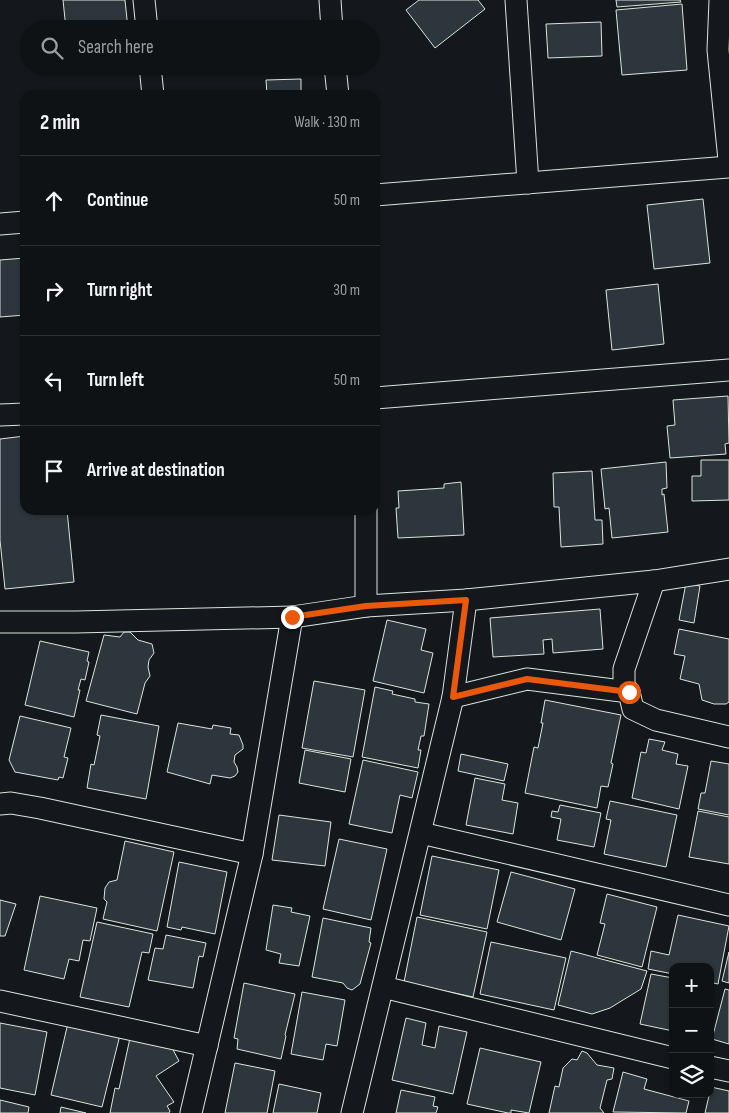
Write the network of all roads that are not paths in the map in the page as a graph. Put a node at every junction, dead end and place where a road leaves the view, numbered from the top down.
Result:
1 (144, 0) edge
2 (330, 0) edge
3 (516, 0) edge
4 (720, 0) edge
5 (146, 20) edge
6 (331, 20) edge
7 (151, 75) edge
8 (337, 75) edge
9 (152, 90) edge
10 (338, 90) edge
11 (729, 160) edge
12 (729, 167) edge
13 (528, 183) junction
14 (380, 195) edge
15 (20, 222) edge
16 (0, 224) edge
17 (729, 370) edge
18 (380, 398) edge
19 (20, 414) edge
20 (0, 415) edge
21 (366, 515) edge
22 (729, 569) edge
23 (654, 581) junction
24 (466, 600) junction
25 (366, 606) junction
26 (292, 617) junction
27 (0, 622) edge
28 (629, 692) junction
29 (453, 697) junction
30 (729, 737) edge
31 (0, 804) edge
32 (421, 833) junction
33 (252, 854) junction
34 (729, 905) edge
35 (383, 987) junction
36 (0, 1001) edge
37 (207, 1046) junction
38 (669, 1057) edge
39 (714, 1068) edge
40 (729, 1071) edge
41 (191, 1113) edge
42 (352, 1113) edge

1 - 5 street
2 - 6 street
3 - 13 street
4 - 11 street
7 - 9 street
8 - 10 street
12 - 13 street
13 - 14 street
15 - 16 street
17 - 18 street
19 - 20 street
21 - 25 street
22 - 23 street
23 - 24 street
23 - 28 street
24 - 25 street
24 - 29 street
25 - 26 street
26 - 27 street
26 - 33 street
28 - 29 street
28 - 30 street
29 - 32 street
31 - 33 street
32 - 34 street
32 - 35 street
33 - 37 street
35 - 38 street
35 - 42 street
36 - 37 street
37 - 41 street
39 - 40 street

